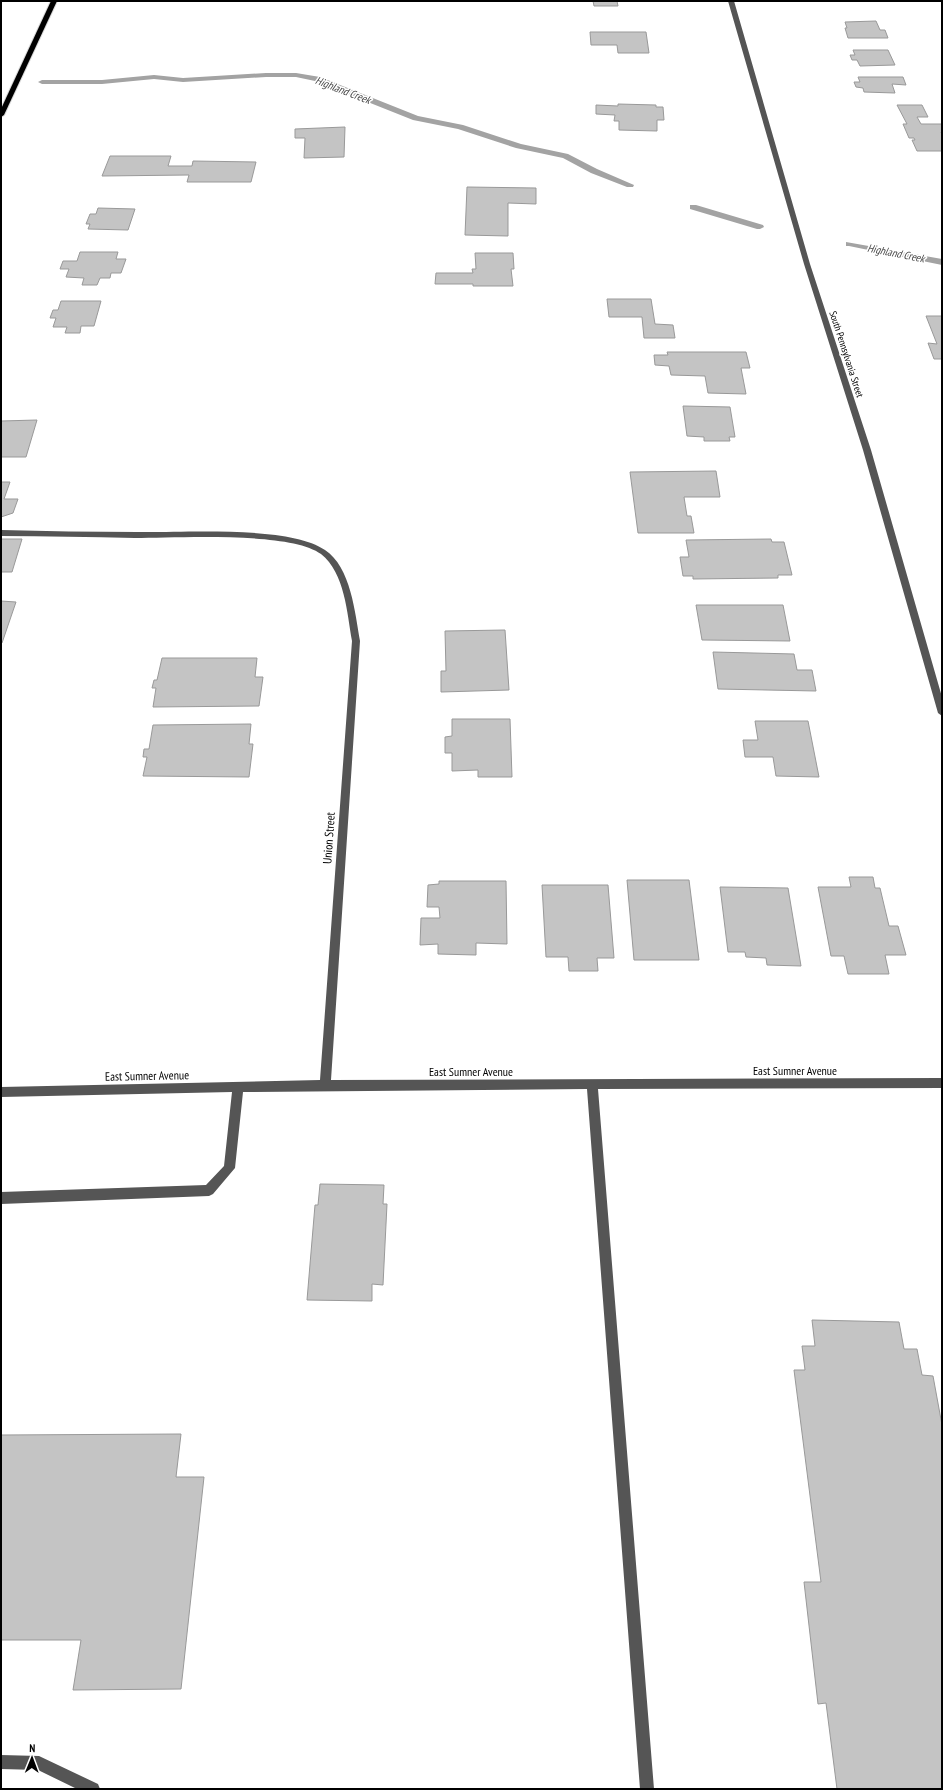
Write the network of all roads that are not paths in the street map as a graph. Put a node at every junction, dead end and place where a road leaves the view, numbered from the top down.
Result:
1 (54, 1) edge
2 (731, 1) edge
3 (1, 115) edge
4 (1, 533) edge
5 (942, 713) edge
6 (942, 1083) edge
7 (592, 1084) junction
8 (325, 1086) junction
9 (238, 1087) junction
10 (1, 1092) edge
11 (1, 1198) edge
12 (1, 1762) edge
13 (93, 1789) edge
14 (647, 1789) edge

1 - 3 main road
2 - 5 street, South Pennsylvania Street
4 - 8 street, Union Street
6 - 7 street, East Sumner Avenue
7 - 8 street, East Sumner Avenue
7 - 14 street
8 - 9 street, East Sumner Avenue
9 - 10 street, East Sumner Avenue
9 - 11 street
12 - 13 street

